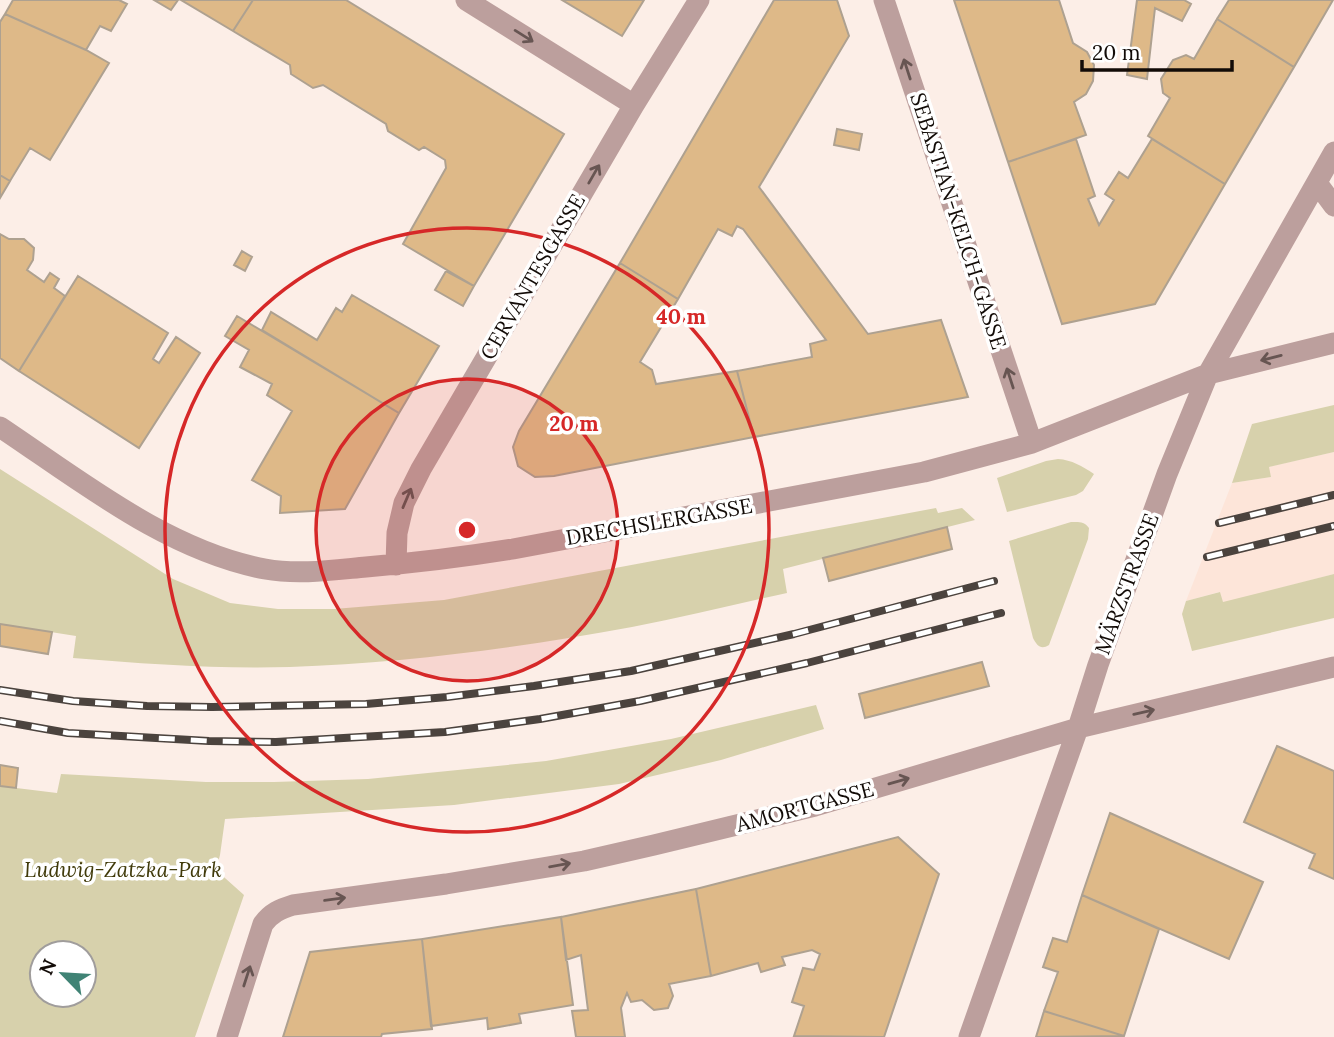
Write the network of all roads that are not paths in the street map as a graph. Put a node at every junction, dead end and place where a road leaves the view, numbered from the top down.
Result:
1 (466, 0) edge
2 (699, 0) edge
3 (884, 0) edge
4 (635, 105) junction
5 (1334, 152) edge
6 (1317, 183) junction
7 (1334, 206) edge
8 (1334, 343) edge
9 (1208, 374) junction
10 (0, 427) edge
11 (1032, 443) junction
12 (396, 565) junction
13 (1334, 667) edge
14 (1078, 728) junction
15 (228, 1037) edge
16 (969, 1037) edge

1 -> 4 street
2 - 4 street, CERVANTESGASSE
11 -> 3 street, SEBASTIAN-KELCH-GASSE
12 -> 4 street, CERVANTESGASSE
5 - 6 street, MÄRZSTRASSE
6 - 7 street
6 - 9 street, MÄRZSTRASSE
8 -> 9 street, DRECHSLERGASSE
9 - 11 street, DRECHSLERGASSE
9 - 14 street, MÄRZSTRASSE
10 - 12 street, DRECHSLERGASSE
11 - 12 street, DRECHSLERGASSE
14 -> 13 street, AMORTGASSE
15 -> 14 street, AMORTGASSE
14 - 16 street, MÄRZSTRASSE

